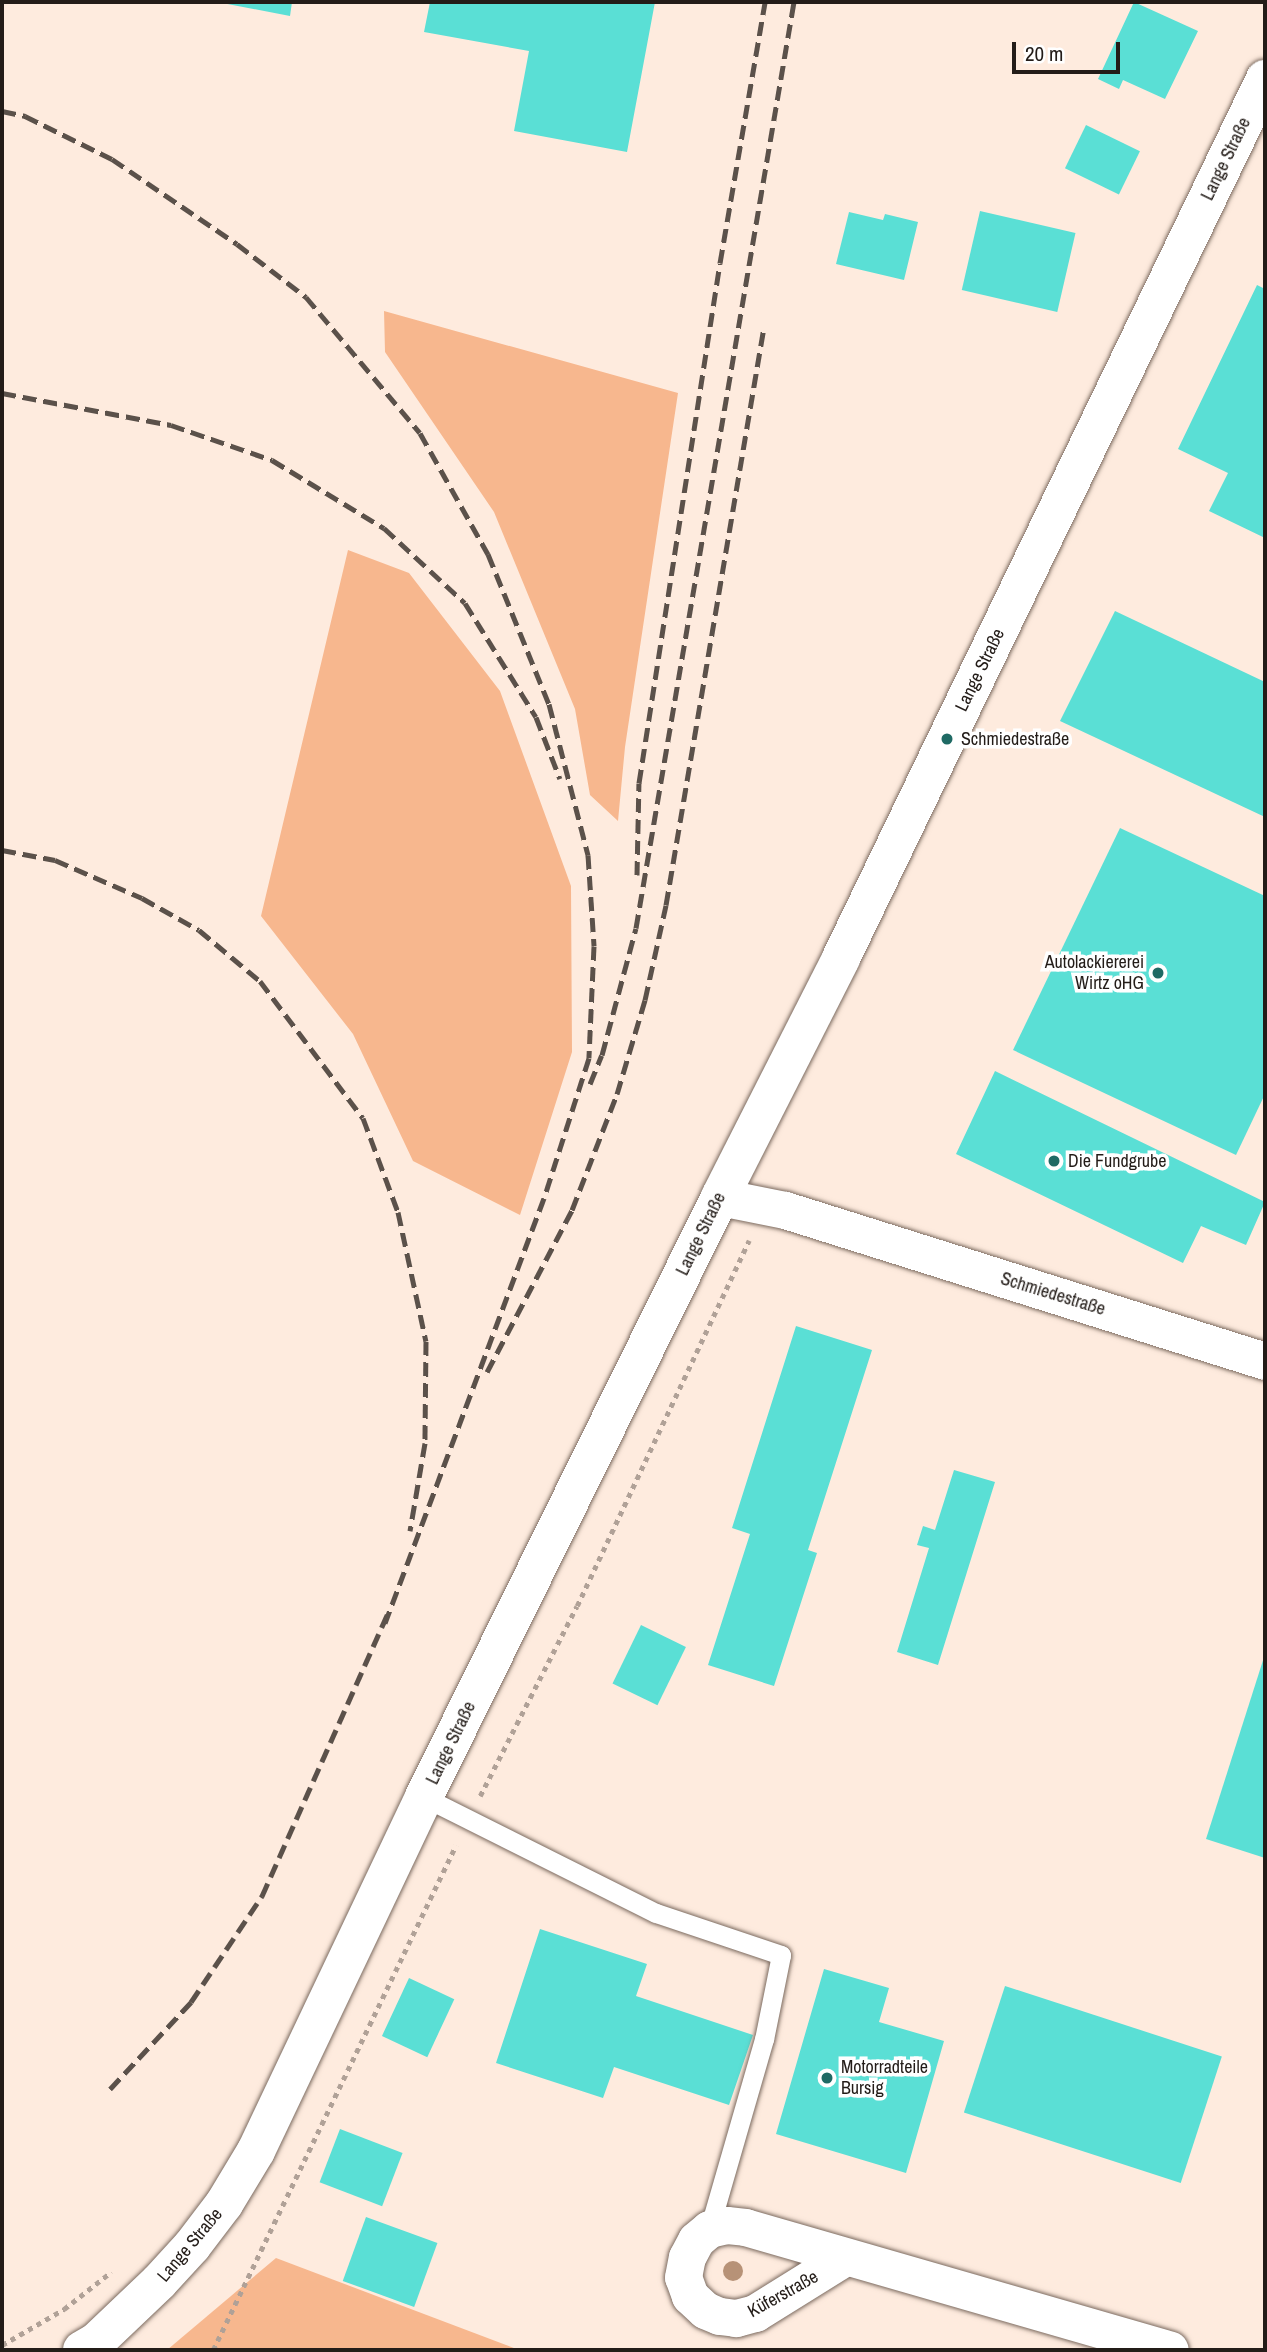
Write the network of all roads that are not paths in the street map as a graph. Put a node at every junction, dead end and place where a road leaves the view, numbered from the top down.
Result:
1 (1265, 79) edge
2 (720, 1196) junction
3 (1265, 1361) edge
4 (424, 1797) junction
5 (709, 2229) junction
6 (845, 2257) junction
7 (82, 2350) edge
8 (1170, 2350) edge

1 - 2 street, Lange Straße
2 - 3 street, Schmiedestraße
2 - 4 street, Lange Straße
4 - 5 lane
4 - 7 street, Lange Straße
5 - 6 street, Küferstraße
5 - 6 street, Küferstraße
6 - 8 street, Küferstraße

